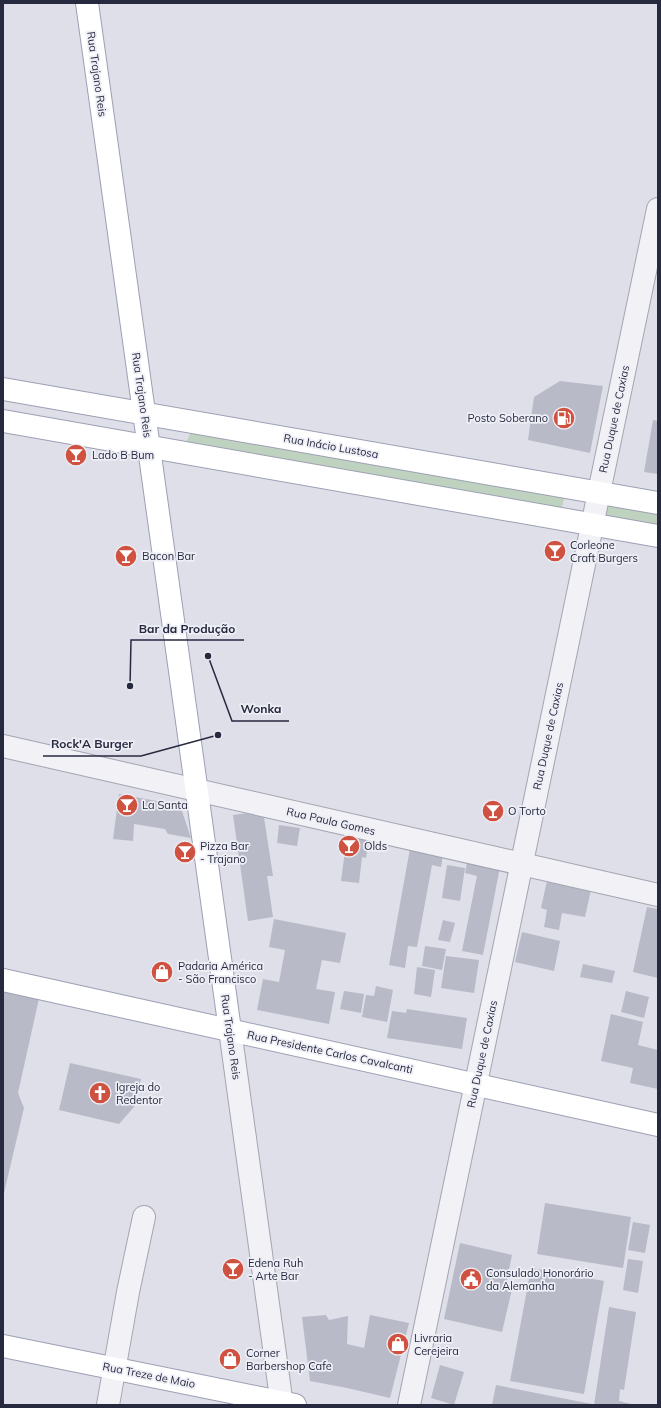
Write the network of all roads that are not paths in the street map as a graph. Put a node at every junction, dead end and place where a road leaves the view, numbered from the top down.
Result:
1 (88, 3) edge
2 (658, 209) edge
3 (3, 389) edge
4 (144, 414) junction
5 (3, 422) edge
6 (149, 447) junction
7 (599, 493) junction
8 (658, 503) edge
9 (592, 524) junction
10 (658, 536) edge
11 (3, 746) edge
12 (197, 790) junction
13 (522, 864) junction
14 (658, 895) edge
15 (3, 980) edge
16 (230, 1030) junction
17 (476, 1084) junction
18 (658, 1125) edge
19 (144, 1217) dead end
20 (3, 1346) edge
21 (114, 1368) junction
22 (286, 1404) edge
23 (108, 1405) edge
24 (409, 1405) edge

1 - 4 main road, Rua Trajano Reis
2 - 7 street, Rua Duque de Caxias
3 - 4 main road, Rua Inácio Lustosa
4 - 6 main road, Rua Trajano Reis
4 - 7 main road, Rua Inácio Lustosa
5 - 6 main road
6 - 9 main road
6 - 12 main road, Rua Trajano Reis
7 - 8 main road, Rua Inácio Lustosa
7 - 9 street, Rua Duque de Caxias
9 - 10 main road
9 - 13 street, Rua Duque de Caxias
11 - 12 street, Rua Paula Gomes
12 - 13 street, Rua Paula Gomes
12 - 16 main road, Rua Trajano Reis
13 - 14 street, Rua Paula Gomes
13 - 17 street, Rua Duque de Caxias
15 - 16 main road, Rua Presidente Carlos Cavalcanti
16 - 17 main road, Rua Presidente Carlos Cavalcanti
16 - 22 street, Rua Trajano Reis
17 - 18 main road, Rua Presidente Carlos Cavalcanti
17 - 24 street, Rua Duque de Caxias
19 - 21 street
20 - 21 main road, Rua Treze de Maio
21 - 22 main road, Rua Treze de Maio
21 - 23 street

